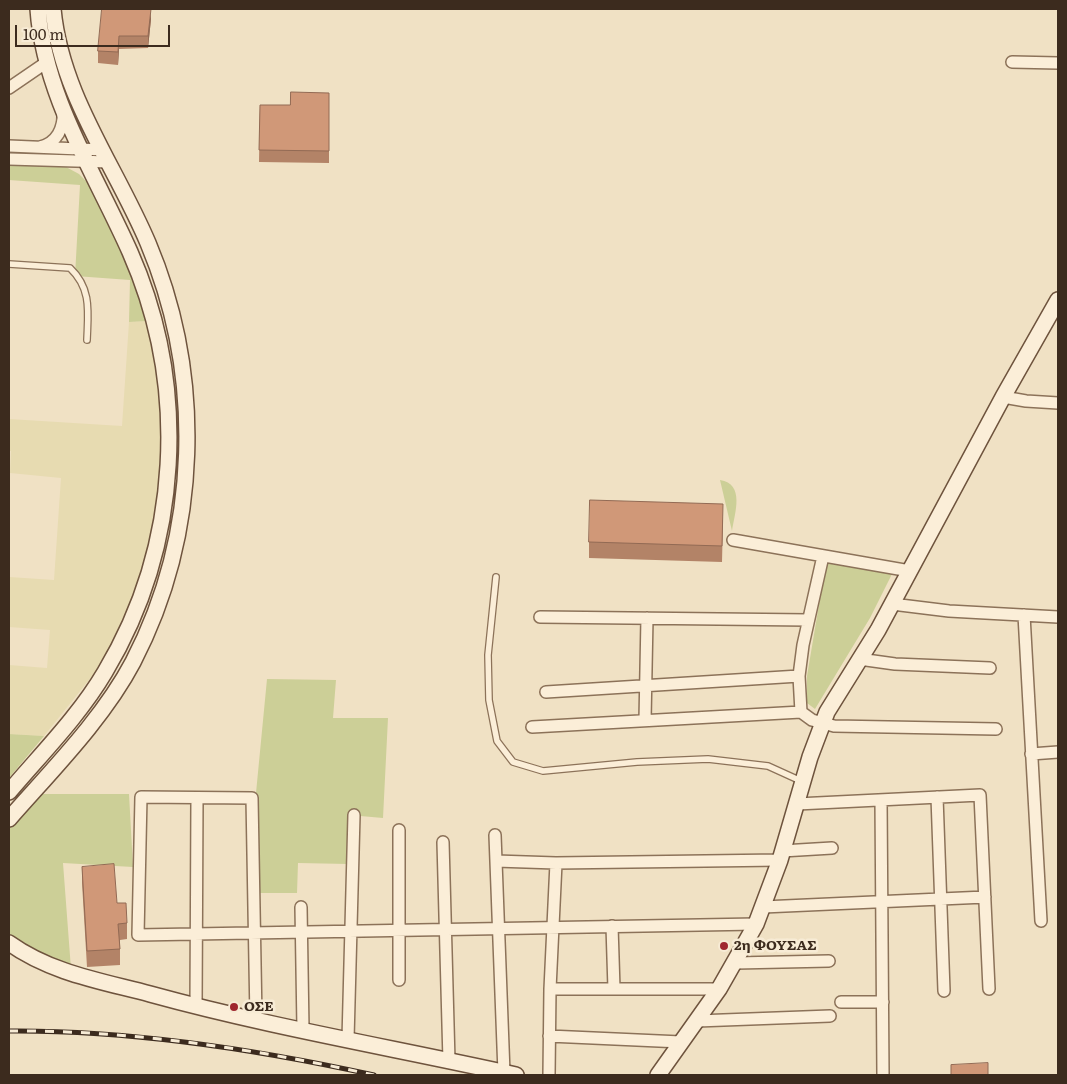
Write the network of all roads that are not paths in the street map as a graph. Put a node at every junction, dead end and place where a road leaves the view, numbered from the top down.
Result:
1 (38, 9) edge
2 (53, 9) edge
3 (47, 62) junction
4 (1012, 62) dead end
5 (1058, 63) edge
6 (9, 88) edge
7 (63, 110) junction
8 (9, 146) edge
9 (38, 148) junction
10 (85, 156) junction
11 (106, 156) junction
12 (9, 159) edge
13 (9, 264) edge
14 (1058, 300) edge
15 (87, 340) dead end
16 (1003, 396) junction
17 (1058, 403) edge
18 (732, 540) dead end
19 (823, 556) junction
20 (910, 571) junction
21 (496, 578) dead end
22 (892, 604) junction
23 (1024, 615) junction
24 (540, 617) dead end
25 (1058, 617) edge
26 (647, 618) junction
27 (808, 620) junction
28 (860, 659) junction
29 (990, 668) dead end
30 (799, 676) junction
31 (646, 686) junction
32 (546, 692) dead end
33 (801, 712) junction
34 (645, 720) junction
35 (822, 724) junction
36 (532, 727) dead end
37 (996, 729) dead end
38 (1058, 752) edge
39 (1031, 754) junction
40 (803, 782) junction
41 (9, 792) edge
42 (937, 797) junction
43 (197, 798) junction
44 (881, 800) junction
45 (797, 804) junction
46 (354, 815) dead end
47 (9, 819) edge
48 (399, 830) dead end
49 (495, 835) dead end
50 (443, 842) dead end
51 (832, 848) dead end
52 (781, 856) junction
53 (496, 861) junction
54 (556, 863) junction
55 (985, 897) junction
56 (941, 899) junction
57 (882, 901) junction
58 (301, 907) dead end
59 (763, 907) junction
60 (1042, 921) dead end
61 (756, 924) junction
62 (554, 926) junction
63 (612, 926) junction
64 (497, 927) junction
65 (444, 928) junction
66 (399, 929) junction
67 (351, 930) junction
68 (302, 931) junction
69 (253, 932) junction
70 (195, 934) junction
71 (11, 944) edge
72 (829, 961) dead end
73 (736, 963) junction
74 (399, 980) dead end
75 (550, 989) junction
76 (614, 989) junction
77 (720, 989) junction
78 (989, 989) dead end
79 (944, 991) dead end
80 (841, 1002) dead end
81 (882, 1002) junction
82 (196, 1007) junction
83 (830, 1016) dead end
84 (256, 1019) junction
85 (697, 1021) junction
86 (302, 1029) junction
87 (550, 1036) junction
88 (348, 1039) junction
89 (681, 1042) junction
90 (449, 1061) junction
91 (510, 1074) edge
92 (549, 1075) edge
93 (658, 1075) edge
94 (883, 1075) edge

1 - 3 street
2 - 11 street
3 - 6 street
3 - 7 street
4 - 5 street
7 - 9 street
7 - 10 street
8 - 9 street
9 - 10 street
10 - 11 street
10 - 12 street
10 - 41 street
11 - 47 street
13 - 15 lane
14 - 16 street
16 - 17 street
16 - 20 street
18 - 19 street
19 - 20 street
19 - 27 street
20 - 22 street
21 - 40 lane
22 - 23 street
22 - 28 street
23 - 25 street
23 - 39 street
24 - 26 street
26 - 27 street
26 - 31 street
27 - 30 street
28 - 29 street
28 - 35 street
30 - 31 street
30 - 33 street
31 - 32 street
31 - 34 street
33 - 34 street
33 - 35 street
34 - 36 street
35 - 37 street
35 - 40 street
38 - 39 street
39 - 60 street
40 - 45 street
42 - 44 street
42 - 55 street
42 - 56 street
43 - 69 street
43 - 70 street
43 - 70 street
44 - 45 street
44 - 57 street
45 - 52 street
46 - 67 street
48 - 66 street
49 - 53 street
50 - 65 street
51 - 52 street
52 - 54 street
52 - 59 street
53 - 54 street
53 - 64 street
54 - 62 street
55 - 56 street
55 - 78 street
56 - 57 street
56 - 79 street
57 - 59 street
57 - 81 street
58 - 68 street
59 - 61 street
61 - 63 street
61 - 73 street
62 - 63 street
62 - 64 street
62 - 75 street
63 - 76 street
64 - 65 street
64 - 91 street
65 - 66 street
65 - 90 street
66 - 67 street
66 - 74 street
67 - 68 street
67 - 88 street
68 - 69 street
68 - 86 street
69 - 70 street
69 - 84 street
70 - 82 street
71 - 82 street
72 - 73 street
73 - 77 street
75 - 76 street
75 - 87 street
76 - 77 street
77 - 85 street
80 - 81 street
81 - 94 street
82 - 84 street
83 - 85 street
84 - 86 street
85 - 89 street
86 - 88 street
87 - 89 street
87 - 92 street
88 - 90 street
89 - 93 street
90 - 91 street

